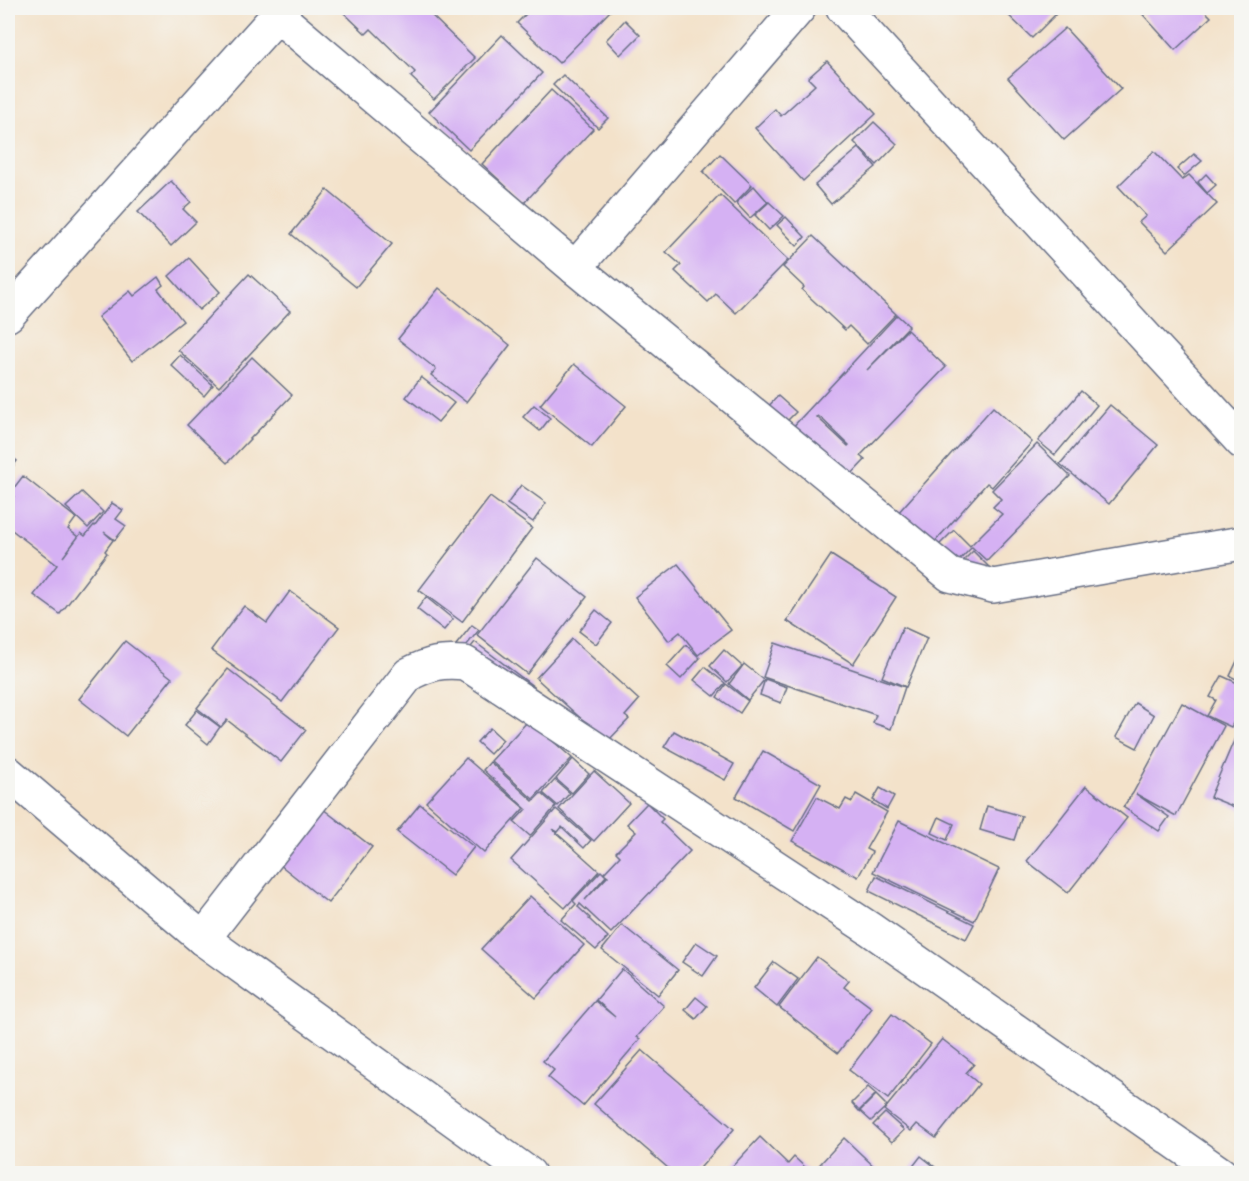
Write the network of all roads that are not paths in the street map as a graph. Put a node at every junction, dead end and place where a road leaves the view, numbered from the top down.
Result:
1 (799, 8) edge
2 (843, 8) edge
3 (280, 11) edge
4 (575, 268) junction
5 (8, 315) edge
6 (1242, 442) edge
7 (1242, 543) edge
8 (8, 773) edge
9 (203, 939) junction
10 (529, 1173) edge
11 (1221, 1173) edge

1 - 4 street
2 - 6 street
3 - 4 street
3 - 5 street
4 - 7 street
8 - 9 street
9 - 10 street
9 - 11 street

